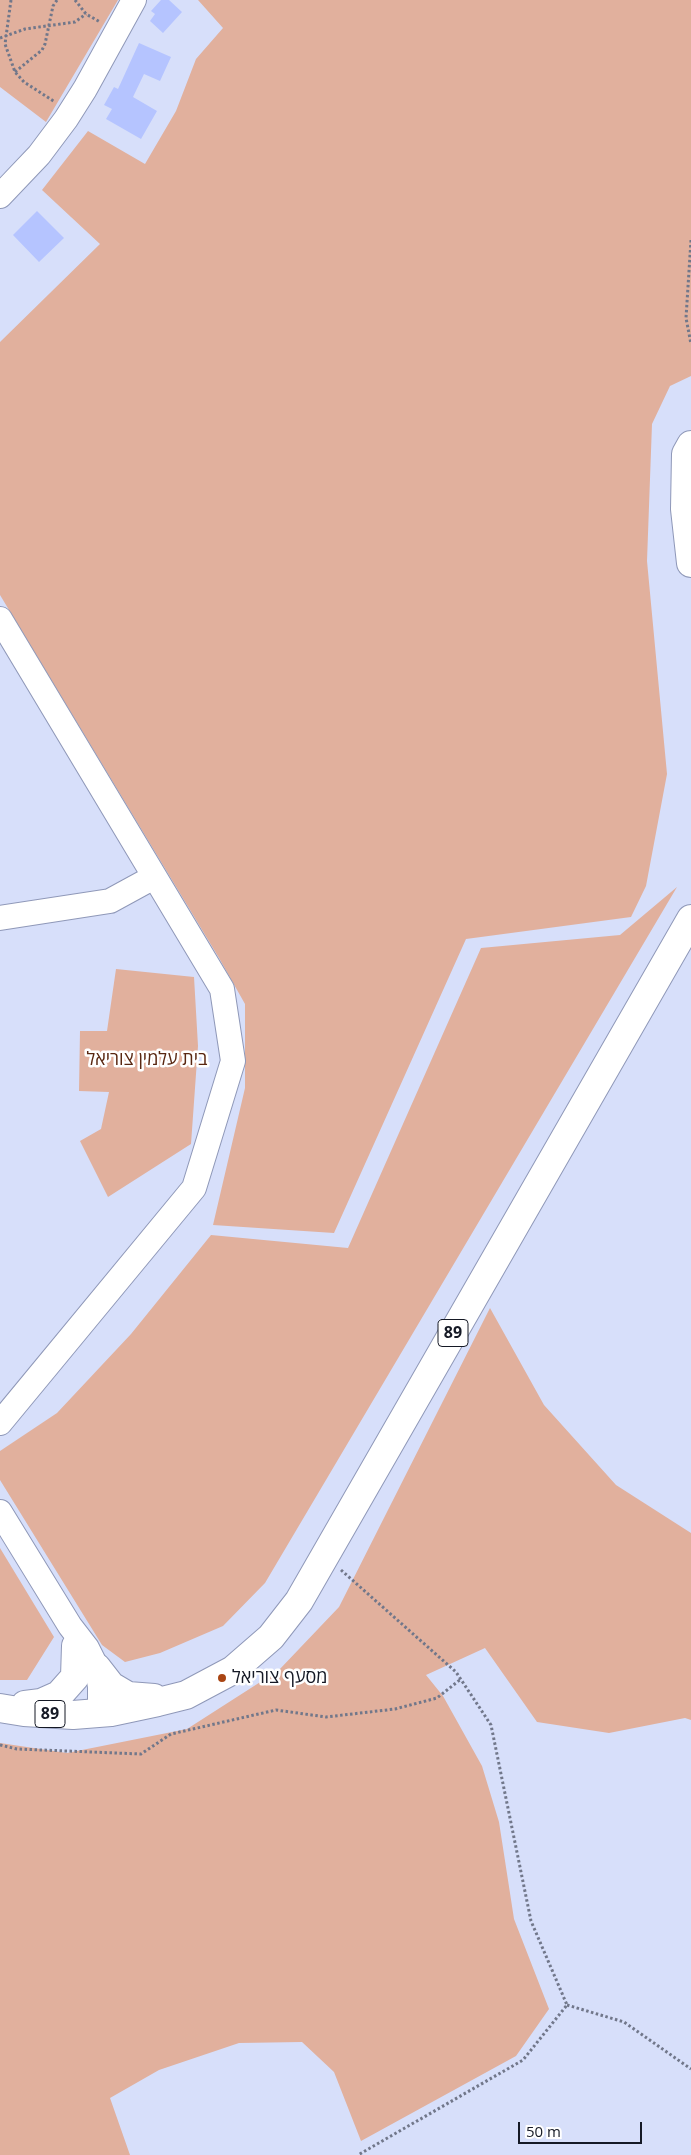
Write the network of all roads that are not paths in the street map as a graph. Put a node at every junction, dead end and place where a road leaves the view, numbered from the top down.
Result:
1 (134, 0) edge
2 (0, 196) edge
3 (691, 445) edge
4 (691, 563) edge
5 (0, 619) edge
6 (154, 877) junction
7 (0, 918) edge
8 (691, 919) edge
9 (0, 1423) edge
10 (0, 1512) edge
11 (73, 1636) junction
12 (96, 1668) junction
13 (168, 1700) junction
14 (0, 1708) edge
15 (100, 1713) junction

1 - 2 street
3 - 4 highway
5 - 6 street
6 - 7 street
6 - 9 street
8 - 13 highway, 89
10 - 11 street
11 - 12 street
11 - 14 highway
11 - 15 street
12 - 13 highway
12 - 15 street
13 - 15 highway, 89
14 - 15 highway, 89

